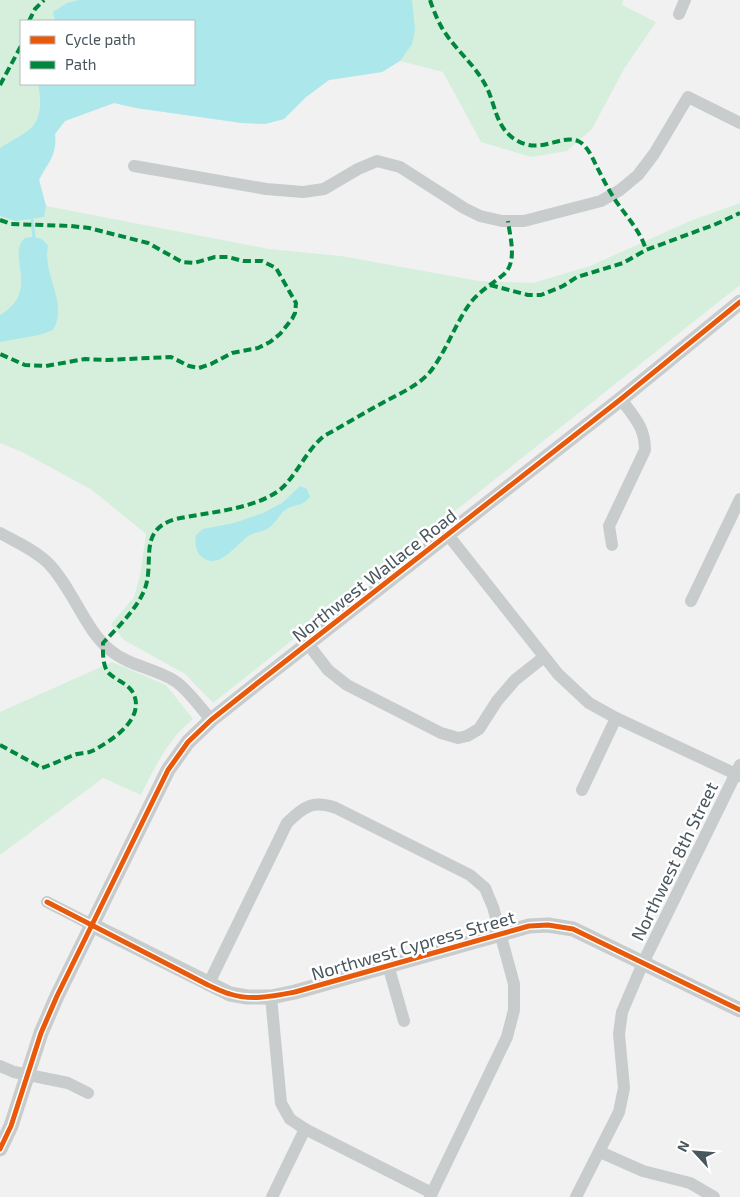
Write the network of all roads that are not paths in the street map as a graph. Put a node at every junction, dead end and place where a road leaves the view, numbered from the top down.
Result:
1 (685, 0) edge
2 (679, 14) dead end
3 (740, 123) edge
4 (134, 166) dead end
5 (740, 302) edge
6 (621, 399) junction
7 (740, 500) edge
8 (0, 533) edge
9 (448, 535) junction
10 (612, 545) dead end
11 (691, 601) dead end
12 (308, 644) junction
13 (544, 657) junction
14 (616, 718) junction
15 (211, 720) junction
16 (739, 771) edge
17 (582, 790) dead end
18 (47, 902) dead end
19 (92, 925) junction
20 (500, 934) junction
21 (643, 963) junction
22 (388, 965) junction
23 (208, 984) junction
24 (270, 997) junction
25 (740, 1010) edge
26 (404, 1021) dead end
27 (0, 1066) edge
28 (29, 1075) junction
29 (88, 1093) dead end
30 (305, 1129) junction
31 (0, 1149) edge
32 (600, 1152) junction
33 (431, 1195) edge
34 (272, 1197) edge
35 (576, 1197) edge
36 (714, 1197) edge

1 - 2 street
3 - 4 street
5 - 6 street, Northwest Wallace Road
6 - 9 street, Northwest Wallace Road
6 - 10 street
7 - 11 street
8 - 15 street
9 - 12 street, Northwest Wallace Road
9 - 13 street
12 - 13 street
12 - 15 street, Northwest Wallace Road
13 - 14 street
14 - 16 street
14 - 17 street
15 - 19 street, Northwest Wallace Road
16 - 21 street, Northwest 8th Street
18 - 19 street
19 - 23 street, Northwest Cypress Street
19 - 28 street, Northwest Wallace Road
20 - 21 street, Northwest Cypress Street
20 - 22 street, Northwest Cypress Street
20 - 23 street
20 - 33 street
21 - 25 street, Northwest Cypress Street
21 - 32 street, Northwest 8th Street
22 - 24 street, Northwest Cypress Street
22 - 26 street, Northwest Cypress Street
23 - 24 street, Northwest Cypress Street
24 - 30 street
27 - 28 street
28 - 29 street
28 - 31 street, Northwest Wallace Road
30 - 33 street
30 - 34 street
32 - 35 street, Northwest 8th Street
32 - 36 street

